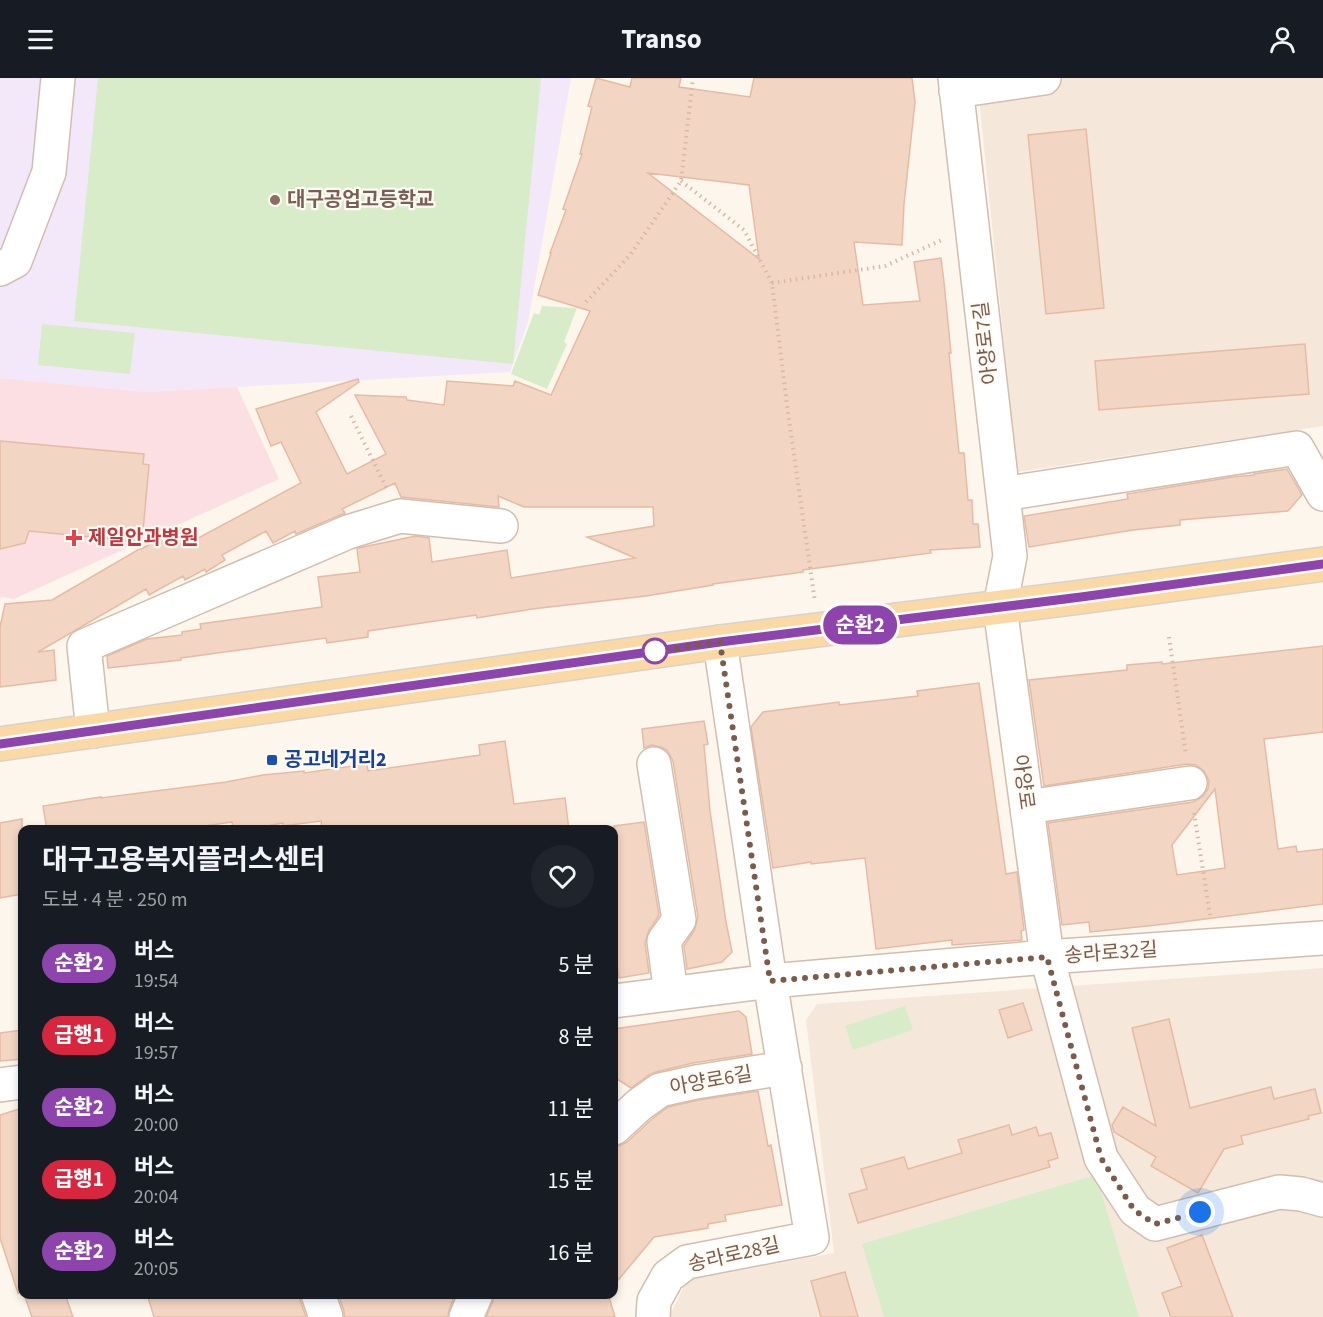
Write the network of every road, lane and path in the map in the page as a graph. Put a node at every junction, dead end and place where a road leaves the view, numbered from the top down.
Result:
1 (58, 78) edge
2 (693, 78) edge
3 (1044, 78) edge
4 (956, 85) edge
5 (681, 181) junction
6 (972, 226) junction
7 (0, 269) edge
8 (772, 283) junction
9 (586, 302) dead end
10 (351, 416) dead end
11 (1004, 494) junction
12 (1323, 494) edge
13 (400, 516) junction
14 (501, 526) dead end
15 (1323, 564) edge
16 (1000, 607) junction
17 (819, 630) junction
18 (720, 642) junction
19 (93, 731) junction
20 (0, 744) edge
21 (654, 764) dead end
22 (1190, 783) dead end
23 (1027, 807) junction
24 (1323, 938) edge
25 (1047, 957) junction
26 (770, 981) junction
27 (671, 994) junction
28 (618, 1001) edge
29 (785, 1068) junction
30 (18, 1083) edge
31 (0, 1085) edge
32 (618, 1124) edge
33 (1323, 1200) edge
34 (320, 1299) edge
35 (474, 1299) edge
36 (326, 1317) edge
37 (465, 1317) edge
38 (653, 1317) edge

1 - 7 street
2 - 5 path
3 - 4 street
4 - 6 street, 아양로7길
5 - 8 path
5 - 9 path
6 - 8 path
6 - 11 street, 아양로7길
8 - 17 path
10 - 13 path
11 - 12 street
11 - 16 street, 아양로7길
13 - 14 street
13 - 19 street
15 - 16 main road
16 - 17 main road
16 - 23 street, 아양로
17 - 18 main road
18 - 19 main road
18 - 26 street
19 - 20 main road
21 - 27 street
22 - 23 street
23 - 25 street, 아양로
24 - 25 street, 송라로32길
25 - 26 street, 송라로32길
25 - 33 street, 아양로
26 - 27 street, 송라로32길
26 - 29 street
27 - 28 street, 송라로32길
29 - 32 street, 아양로6길
29 - 38 street, 송라로28길
30 - 31 street
34 - 36 street
35 - 37 street

